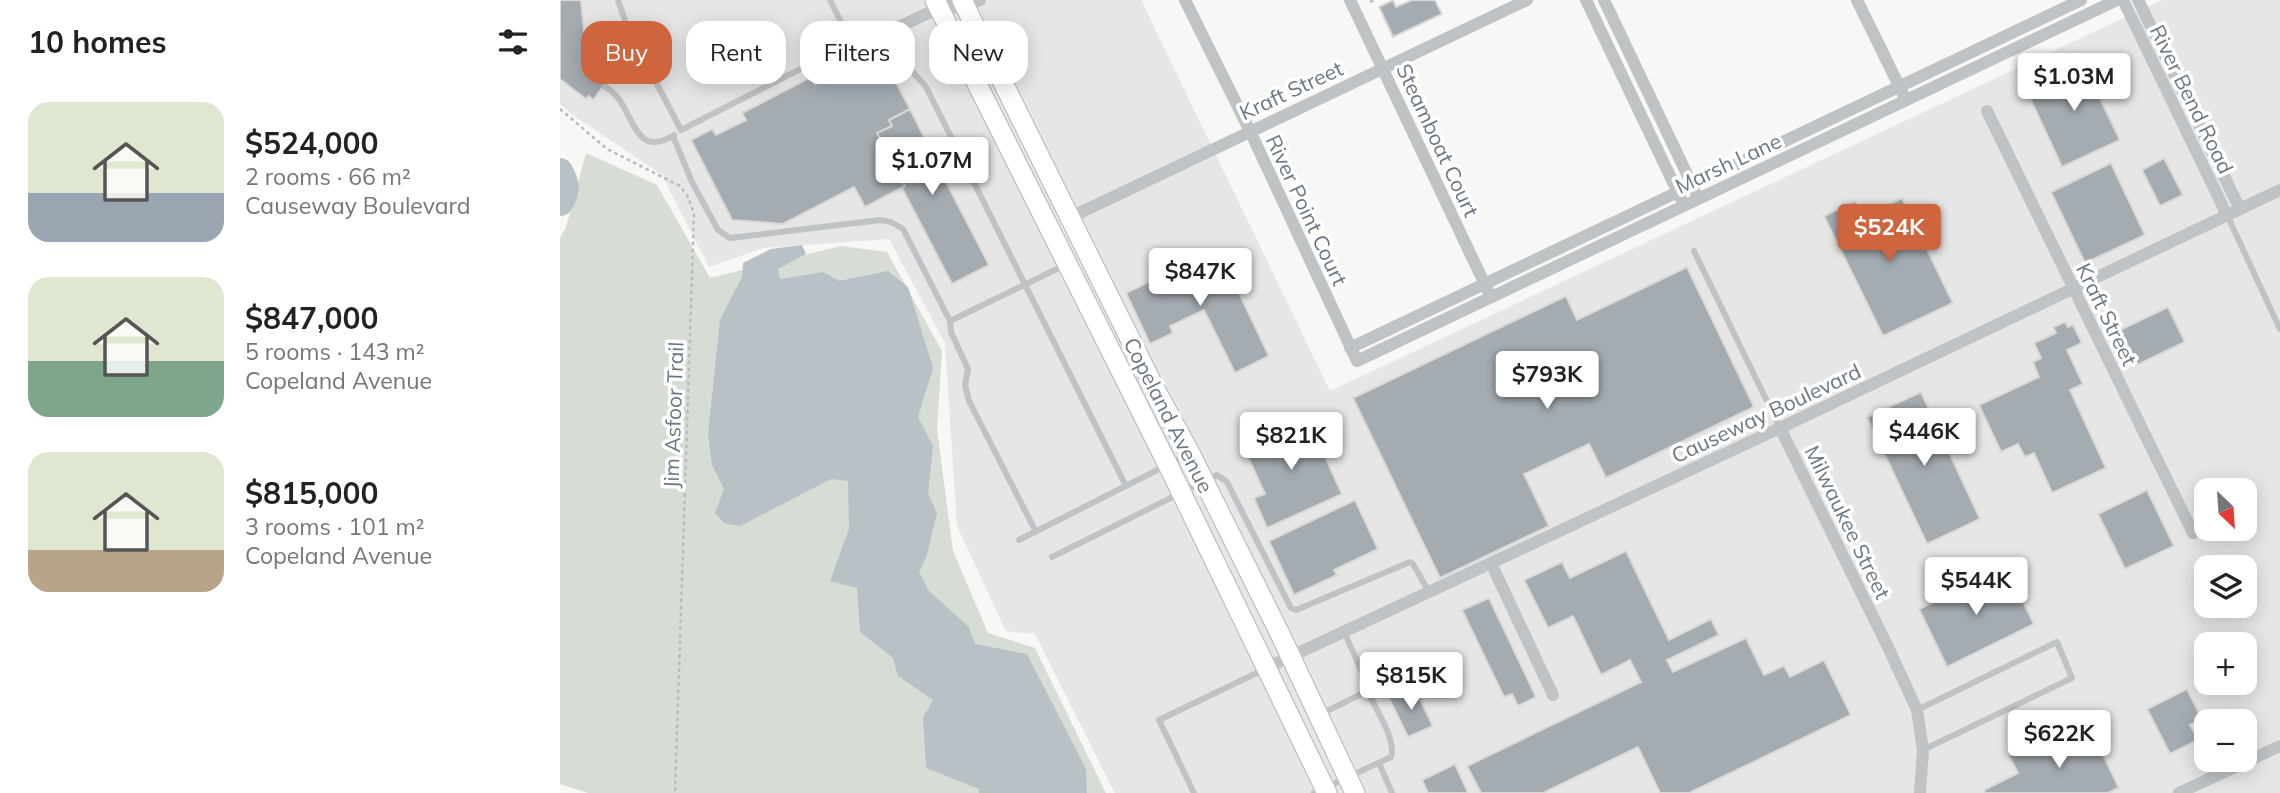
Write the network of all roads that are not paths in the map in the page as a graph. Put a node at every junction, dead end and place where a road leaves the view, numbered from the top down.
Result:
1 (618, 0) edge
2 (830, 0) edge
3 (1185, 0) edge
4 (1350, 0) edge
5 (1527, 0) edge
6 (1586, 0) edge
7 (1604, 0) edge
8 (1857, 0) edge
9 (2081, 0) edge
10 (2117, 0) edge
11 (2123, 0) edge
12 (2138, 0) edge
13 (969, 2) edge
14 (940, 3) edge
15 (840, 21) edge
16 (908, 21) edge
17 (1383, 68) junction
18 (800, 70) edge
19 (915, 72) edge
20 (1899, 87) junction
21 (604, 88) dead end
22 (1906, 100) junction
23 (1987, 111) dead end
24 (681, 130) junction
25 (1250, 131) junction
26 (673, 136) junction
27 (1692, 185) junction
28 (2280, 190) edge
29 (1677, 192) junction
30 (1698, 198) junction
31 (1684, 205) junction
32 (2240, 209) junction
33 (2227, 215) junction
34 (1071, 217) junction
35 (1694, 250) dead end
36 (1066, 264) junction
37 (1024, 283) junction
38 (1485, 284) junction
39 (2073, 289) junction
40 (1491, 297) junction
41 (950, 321) junction
42 (2280, 329) edge
43 (1131, 341) junction
44 (1350, 348) junction
45 (1357, 361) joint
46 (1780, 429) junction
47 (1190, 453) junction
48 (1168, 465) junction
49 (1203, 481) junction
50 (1126, 486) junction
51 (1181, 492) junction
52 (1036, 532) junction
53 (2193, 533) dead end
54 (1019, 541) dead end
55 (1052, 557) dead end
56 (1491, 563) junction
57 (1429, 592) junction
58 (1344, 632) junction
59 (1291, 657) junction
60 (1266, 668) junction
61 (1367, 691) junction
62 (1553, 695) dead end
63 (1917, 710) junction
64 (1318, 715) junction
65 (2280, 746) edge
66 (1923, 750) junction
67 (1379, 763) junction
68 (1352, 785) edge
69 (1322, 791) edge
70 (1194, 793) edge
71 (1392, 793) edge
72 (1920, 793) edge
73 (2179, 793) edge

1 - 24 lane
2 - 15 lane
3 - 25 street, River Point Court
4 - 17 street, Steamboat Court
5 - 17 street, Kraft Street
6 - 29 street
7 - 27 street
8 - 20 street
9 - 20 street, Marsh Lane
10 - 22 street, Marsh Lane
11 - 33 street, River Bend Road
12 - 32 street, River Bend Road
13 - 14 street
13 - 34 highway, Copeland Avenue
14 - 16 street
14 - 36 highway, Copeland Avenue
17 - 25 street, Kraft Street
17 - 38 street, Steamboat Court
18 - 24 lane
19 - 37 lane
20 - 22 street
20 - 27 street, Marsh Lane
21 - 26 lane
22 - 30 street, Marsh Lane
23 - 39 street, Kraft Street
24 - 26 lane
25 - 34 street, Kraft Street
25 - 44 street, River Point Court
26 - 41 lane
27 - 29 street, Marsh Lane
27 - 30 street
28 - 32 street, Causeway Boulevard
29 - 31 street
29 - 38 street, Marsh Lane
30 - 31 street, Marsh Lane
31 - 40 street, Marsh Lane
32 - 33 street, Causeway Boulevard
33 - 39 street, Causeway Boulevard
33 - 42 lane
34 - 43 highway, Copeland Avenue
35 - 46 lane
36 - 37 lane
36 - 43 highway
36 - 48 highway, Copeland Avenue
37 - 41 lane
37 - 50 lane
38 - 40 street, Steamboat Court
38 - 44 street, Marsh Lane
39 - 46 street, Causeway Boulevard
39 - 53 street, Kraft Street
40 - 45 street, Marsh Lane
41 - 52 lane
43 - 47 highway, Copeland Avenue
44 - 45 street, River Point Court
46 - 56 street, Causeway Boulevard
46 - 63 street, Milwaukee Street
47 - 48 lane
47 - 49 highway, Copeland Avenue
48 - 50 lane
48 - 51 highway, Copeland Avenue
49 - 51 lane
49 - 57 lane
49 - 59 highway, Copeland Avenue
50 - 52 lane
51 - 55 lane
51 - 60 highway, Copeland Avenue
52 - 54 lane
56 - 57 street, Causeway Boulevard
56 - 62 street
57 - 58 street, Causeway Boulevard
58 - 59 street, Causeway Boulevard
58 - 61 lane
59 - 60 street, Causeway Boulevard
59 - 64 highway, Copeland Avenue
60 - 69 highway, Copeland Avenue
60 - 70 lane
61 - 64 lane
61 - 67 lane
63 - 66 street, Milwaukee Street
63 - 66 lane
64 - 68 highway, Copeland Avenue
65 - 73 street
66 - 72 street, Milwaukee Street
67 - 68 lane
67 - 71 lane
68 - 69 lane

